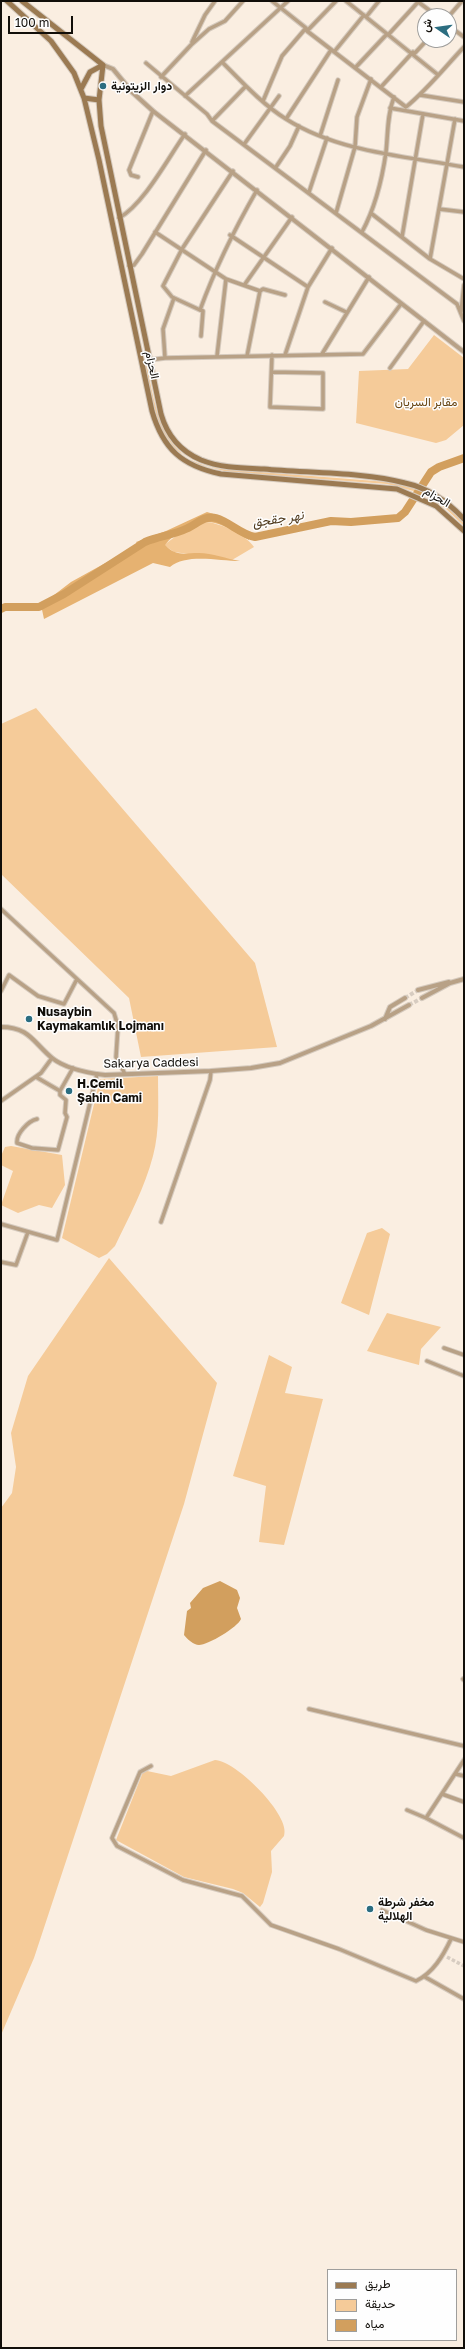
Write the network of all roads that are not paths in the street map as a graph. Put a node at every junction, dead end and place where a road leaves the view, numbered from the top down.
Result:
1 (6, 1) edge
2 (22, 1) edge
3 (215, 1) edge
4 (243, 1) edge
5 (272, 1) edge
6 (288, 1) edge
7 (336, 1) edge
8 (346, 1) edge
9 (378, 1) edge
10 (418, 1) edge
11 (281, 7) junction
12 (427, 8) edge
13 (365, 16) junction
14 (306, 29) junction
15 (388, 34) junction
16 (191, 45) junction
17 (464, 47) edge
18 (418, 48) edge
19 (332, 51) junction
20 (413, 53) junction
21 (222, 62) junction
22 (146, 63) dead end
23 (103, 65) junction
24 (355, 68) junction
25 (438, 74) junction
26 (161, 77) junction
27 (338, 80) dead end
28 (371, 80) junction
29 (246, 86) junction
30 (381, 87) junction
31 (81, 89) junction
32 (420, 95) junction
33 (185, 96) junction
34 (279, 96) dead end
35 (394, 97) junction
36 (84, 98) junction
37 (99, 100) junction
38 (263, 101) junction
39 (464, 102) edge
40 (270, 107) junction
41 (390, 108) junction
42 (153, 111) junction
43 (423, 114) junction
44 (286, 119) junction
45 (455, 119) junction
46 (212, 121) junction
47 (464, 121) edge
48 (299, 126) junction
49 (185, 134) junction
50 (320, 136) junction
51 (327, 138) junction
52 (245, 143) junction
53 (355, 147) junction
54 (206, 150) junction
55 (386, 153) junction
56 (416, 158) junction
57 (448, 164) junction
58 (276, 167) junction
59 (464, 167) edge
60 (233, 171) junction
61 (138, 178) dead end
62 (257, 190) junction
63 (308, 192) junction
64 (439, 209) junction
65 (464, 212) edge
66 (336, 213) junction
67 (372, 214) junction
68 (292, 217) junction
69 (119, 218) junction
70 (156, 232) junction
71 (362, 232) junction
72 (230, 235) junction
73 (402, 237) junction
74 (332, 248) junction
75 (182, 249) junction
76 (263, 257) junction
77 (430, 259) junction
78 (129, 266) junction
79 (214, 271) junction
80 (369, 277) junction
81 (226, 279) junction
82 (464, 279) edge
83 (245, 284) junction
84 (464, 285) edge
85 (308, 288) junction
86 (260, 290) junction
87 (285, 295) dead end
88 (174, 298) junction
89 (325, 302) dead end
90 (401, 304) junction
91 (200, 310) junction
92 (346, 312) junction
93 (461, 314) junction
94 (424, 321) junction
95 (464, 321) edge
96 (201, 336) dead end
97 (464, 351) edge
98 (322, 354) junction
99 (272, 355) junction
100 (285, 355) junction
101 (217, 356) junction
102 (247, 356) junction
103 (165, 358) junction
104 (140, 359) junction
105 (149, 359) junction
106 (390, 368) dead end
107 (272, 372) junction
108 (423, 489) junction
109 (420, 497) junction
110 (464, 518) edge
111 (464, 531) edge
112 (1, 909) edge
113 (77, 979) junction
114 (464, 979) edge
115 (455, 982) junction
116 (418, 990) tunnel mouth
117 (1, 992) edge
118 (405, 998) tunnel mouth
119 (422, 998) tunnel mouth
120 (409, 1005) tunnel mouth
121 (385, 1019) junction
122 (1, 1027) edge
123 (52, 1058) junction
124 (73, 1068) junction
125 (211, 1071) junction
126 (97, 1074) junction
127 (125, 1074) junction
128 (36, 1077) junction
129 (60, 1091) junction
130 (1, 1101) edge
131 (36, 1119) dead end
132 (161, 1222) dead end
133 (1, 1224) edge
134 (28, 1232) junction
135 (1, 1262) edge
136 (444, 1348) dead end
137 (464, 1355) edge
138 (428, 1361) dead end
139 (464, 1376) edge
140 (309, 1709) dead end
141 (464, 1746) edge
142 (464, 1760) edge
143 (151, 1766) dead end
144 (456, 1774) junction
145 (464, 1776) edge
146 (442, 1794) junction
147 (464, 1802) edge
148 (406, 1810) dead end
149 (426, 1818) junction
150 (464, 1838) edge
151 (382, 1910) dead end
152 (464, 1938) edge
153 (451, 1939) junction
154 (459, 1940) junction
155 (464, 1942) edge
156 (424, 1977) junction
157 (464, 1998) edge

1 - 31 main road, الحزام
2 - 23 main road
3 - 16 street
4 - 16 street
5 - 11 street
6 - 11 street
7 - 14 street
8 - 13 street
9 - 13 street
10 - 12 street
10 - 15 street
11 - 14 street
11 - 21 street
13 - 15 street
13 - 19 street
14 - 19 street
14 - 38 street
15 - 20 street
15 - 24 street
16 - 26 street
17 - 25 street
18 - 20 street
19 - 24 street
19 - 44 street
20 - 25 street
20 - 30 street
21 - 29 street
21 - 33 street
22 - 26 street
23 - 31 main road
23 - 37 main road, الحزام
23 - 42 street
24 - 28 street
25 - 32 street
26 - 33 street
27 - 50 street
28 - 30 street
28 - 53 street
29 - 38 street
29 - 46 street
30 - 35 street
31 - 36 main road, الحزام
32 - 35 street
32 - 39 street
33 - 46 street
34 - 40 street
35 - 41 street
36 - 37 main road
36 - 104 main road, الحزام
37 - 69 main road, الحزام
38 - 40 street
40 - 44 street
40 - 52 street
41 - 43 street
41 - 55 street
42 - 49 street
42 - 61 street
43 - 45 street
43 - 56 street
44 - 48 street
45 - 47 street
45 - 57 street
46 - 52 street
48 - 50 street
48 - 58 street
49 - 54 street
49 - 69 street
50 - 51 street
51 - 53 street
51 - 63 street
52 - 58 street
53 - 55 street
53 - 66 street
54 - 60 street
54 - 70 street
55 - 56 street
55 - 67 street
56 - 57 street
56 - 73 street
57 - 59 street
57 - 64 street
58 - 63 street
60 - 62 street
60 - 75 street
62 - 68 street
62 - 72 street
63 - 66 street
64 - 65 street
64 - 77 street
66 - 71 street
67 - 71 street
67 - 73 street
68 - 74 street
68 - 76 street
69 - 78 main road, الحزام
70 - 75 street
70 - 78 street
71 - 93 street
72 - 76 street
72 - 79 street
73 - 77 street
74 - 80 street
74 - 85 street
75 - 79 street
75 - 88 street
76 - 83 street
76 - 85 street
77 - 82 street
78 - 105 main road, الحزام
79 - 81 street
79 - 91 street
80 - 90 street
80 - 92 street
81 - 83 street
81 - 101 street
83 - 86 street
84 - 93 street
85 - 100 street
86 - 87 street
86 - 102 street
88 - 91 street
88 - 103 street
89 - 92 street
90 - 94 street
90 - 98 street
91 - 96 street
92 - 98 street
93 - 95 street
94 - 97 street
94 - 106 street
98 - 100 street
99 - 100 street
99 - 102 street
99 - 107 street
101 - 102 street
101 - 103 street
103 - 105 street
104 - 105 main road
104 - 109 main road, الحزام
105 - 108 main road, الحزام
107 - 107 street
108 - 109 main road
108 - 110 main road, الحزام
109 - 111 main road, الحزام
112 - 113 street
113 - 117 street
113 - 127 street
114 - 115 street
115 - 116 street
115 - 119 street
118 - 121 street
120 - 121 street, Sakarya Caddesi
121 - 125 street, Sakarya Caddesi
122 - 123 street, Sakarya Caddesi
123 - 124 street, Sakarya Caddesi
123 - 128 street
124 - 126 street, Sakarya Caddesi
124 - 129 street
125 - 127 street, Sakarya Caddesi
125 - 132 street
126 - 127 street, Sakarya Caddesi
126 - 134 street
128 - 129 street
128 - 130 street
129 - 131 street
133 - 134 street
134 - 135 street
136 - 137 street
138 - 139 street
140 - 141 street
142 - 144 street
143 - 156 street
144 - 145 street
144 - 146 street
146 - 147 street
146 - 149 street
148 - 149 street
149 - 150 street
151 - 153 street
152 - 154 street
153 - 154 street
153 - 156 street
154 - 155 street
156 - 157 street

